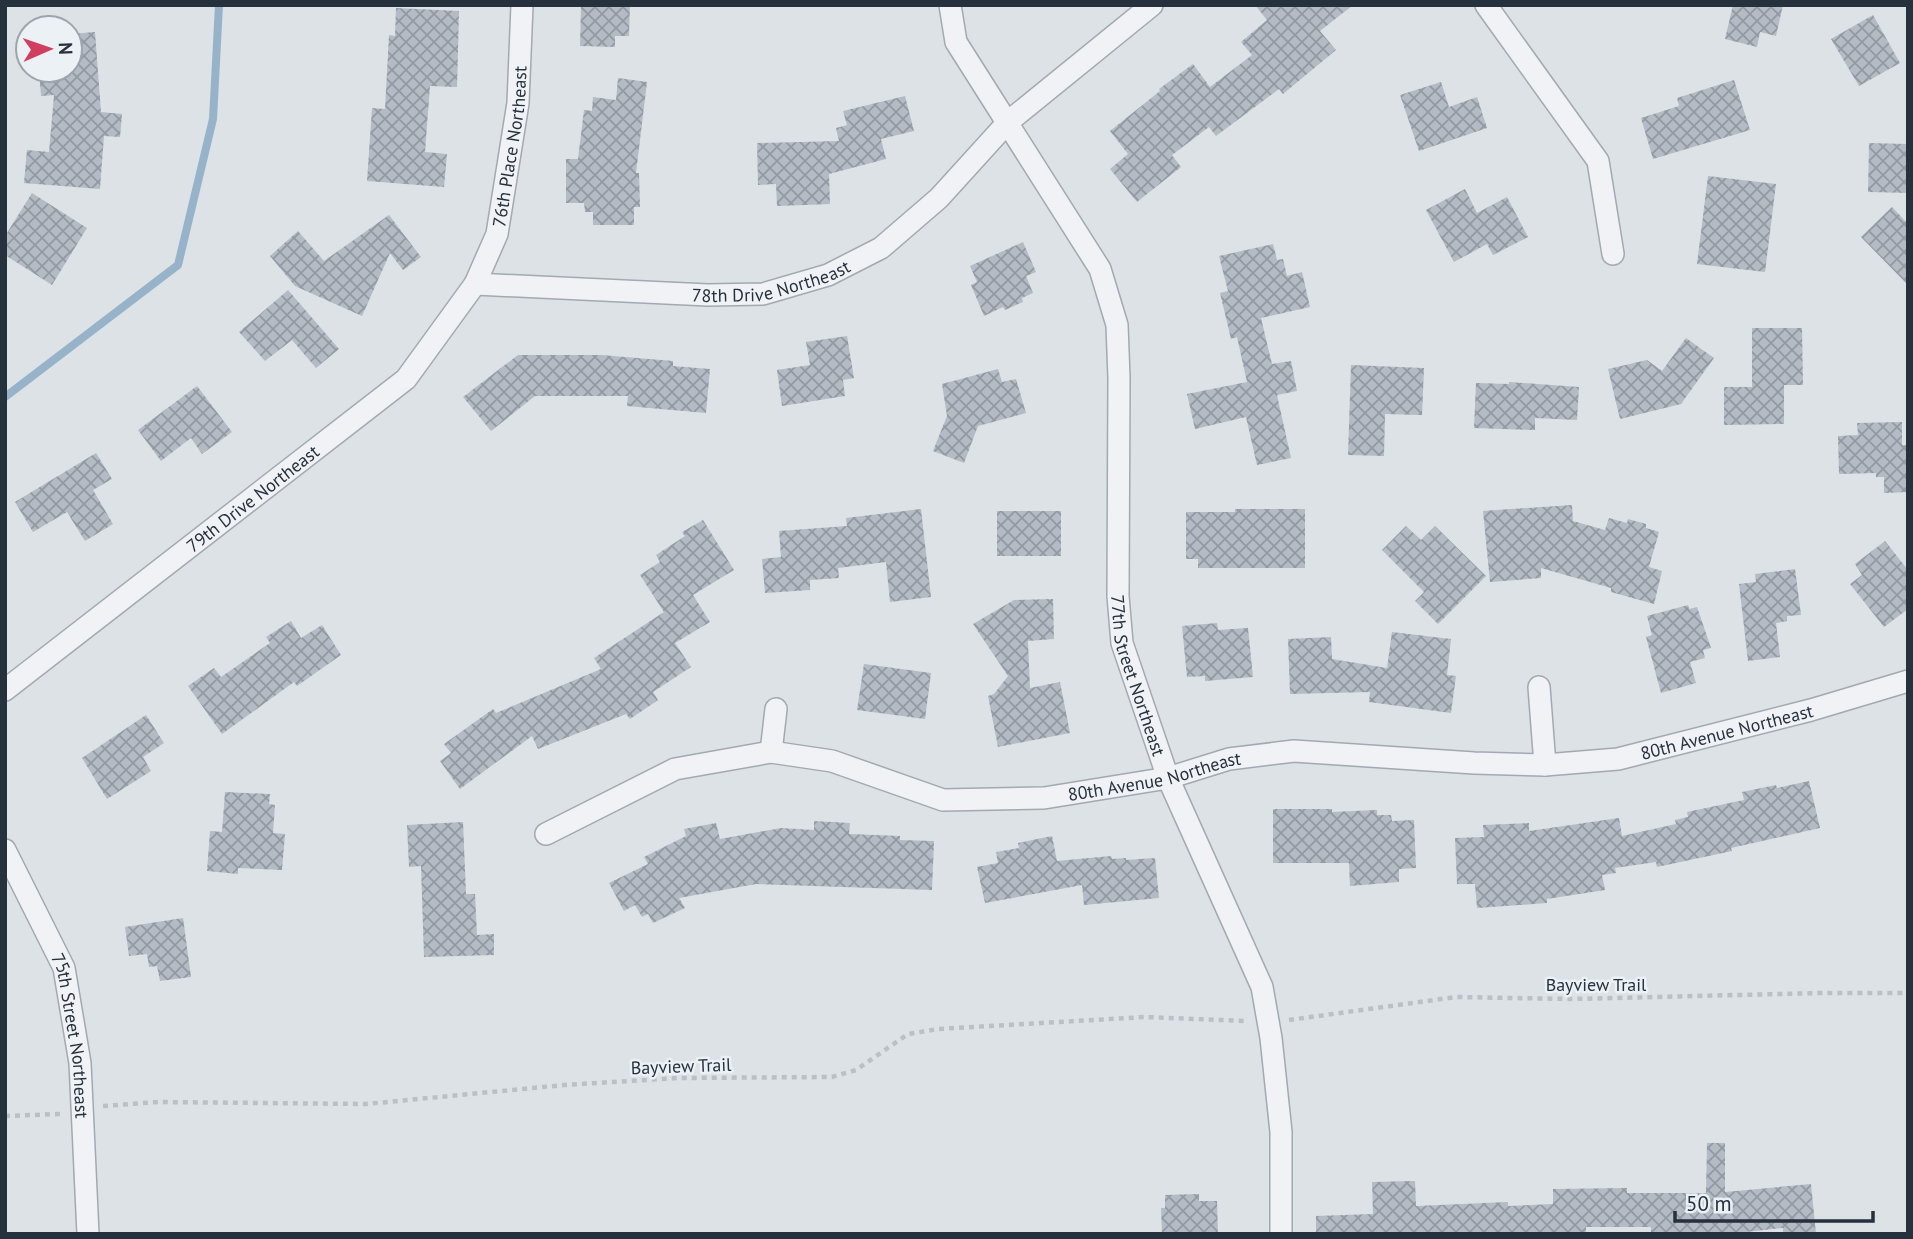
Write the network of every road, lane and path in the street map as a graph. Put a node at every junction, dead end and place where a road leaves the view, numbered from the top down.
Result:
1 (522, 5) edge
2 (950, 5) edge
3 (1152, 5) edge
4 (1486, 5) edge
5 (1008, 122) junction
6 (1613, 254) dead end
7 (475, 284) junction
8 (1908, 681) edge
9 (1539, 687) dead end
10 (5, 690) edge
11 (776, 709) dead end
12 (771, 752) junction
13 (1545, 765) junction
14 (1168, 778) junction
15 (546, 834) dead end
16 (5, 850) edge
17 (1908, 993) edge
18 (1286, 1020) dead end
19 (1240, 1021) dead end
20 (110, 1105) dead end
21 (54, 1115) dead end
22 (5, 1116) edge
23 (88, 1234) edge
24 (1281, 1234) edge

1 - 7 street, 76th Place Northeast
2 - 5 street, 77th Street Northeast
3 - 5 street, 78th Drive Northeast
4 - 6 street
5 - 7 street, 78th Drive Northeast
5 - 14 street, 77th Street Northeast
7 - 10 street, 79th Drive Northeast
8 - 13 street, 80th Avenue Northeast
9 - 13 street
11 - 12 street
12 - 14 street, 80th Avenue Northeast
12 - 15 street, 80th Avenue Northeast
13 - 14 street, 80th Avenue Northeast
14 - 24 street, 77th Street Northeast
16 - 23 street, 75th Street Northeast
17 - 18 path, Bayview Trail
19 - 20 path, Bayview Trail
21 - 22 path

